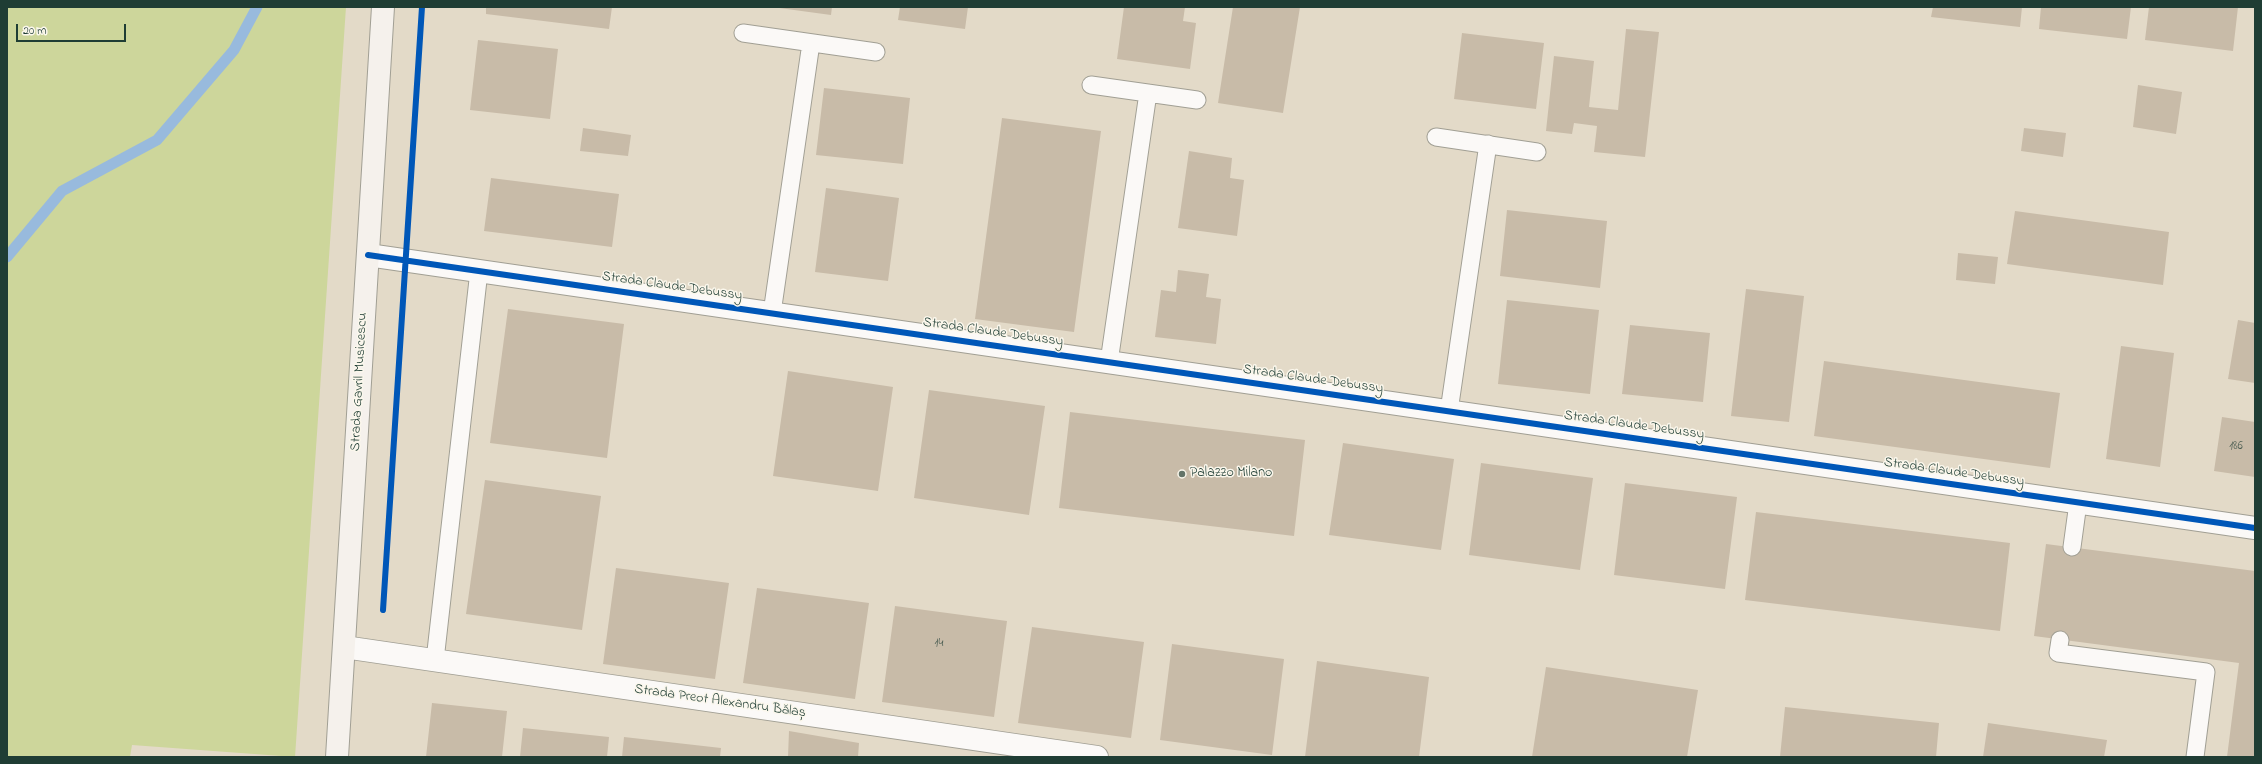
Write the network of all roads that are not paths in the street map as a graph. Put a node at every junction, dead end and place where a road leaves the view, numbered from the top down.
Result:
1 (383, 7) edge
2 (743, 33) dead end
3 (812, 43) junction
4 (876, 52) dead end
5 (1090, 85) dead end
6 (1148, 93) junction
7 (1197, 100) dead end
8 (1436, 137) dead end
9 (1488, 144) junction
10 (1537, 152) dead end
11 (368, 255) junction
12 (479, 271) junction
13 (772, 313) junction
14 (1109, 362) junction
15 (1449, 411) junction
16 (2078, 503) junction
17 (2255, 528) edge
18 (2072, 547) dead end
19 (2060, 640) dead end
20 (344, 647) junction
21 (435, 660) junction
22 (337, 757) edge
23 (1097, 757) edge
24 (2195, 757) edge

1 - 11 street, Strada Gavril Musicescu
2 - 3 lane
3 - 4 lane
3 - 13 lane
5 - 6 lane
6 - 7 lane
6 - 14 lane
8 - 9 lane
9 - 10 lane
9 - 15 lane
11 - 12 street, Strada Claude Debussy
11 - 20 street, Strada Gavril Musicescu
12 - 13 street, Strada Claude Debussy
12 - 21 lane
13 - 14 street, Strada Claude Debussy
14 - 15 street, Strada Claude Debussy
15 - 16 street, Strada Claude Debussy
16 - 17 street, Strada Claude Debussy
16 - 18 lane
19 - 24 lane
20 - 21 street, Strada Preot Alexandru Bălaș
20 - 22 street, Strada Gavril Musicescu
21 - 23 street, Strada Preot Alexandru Bălaș

